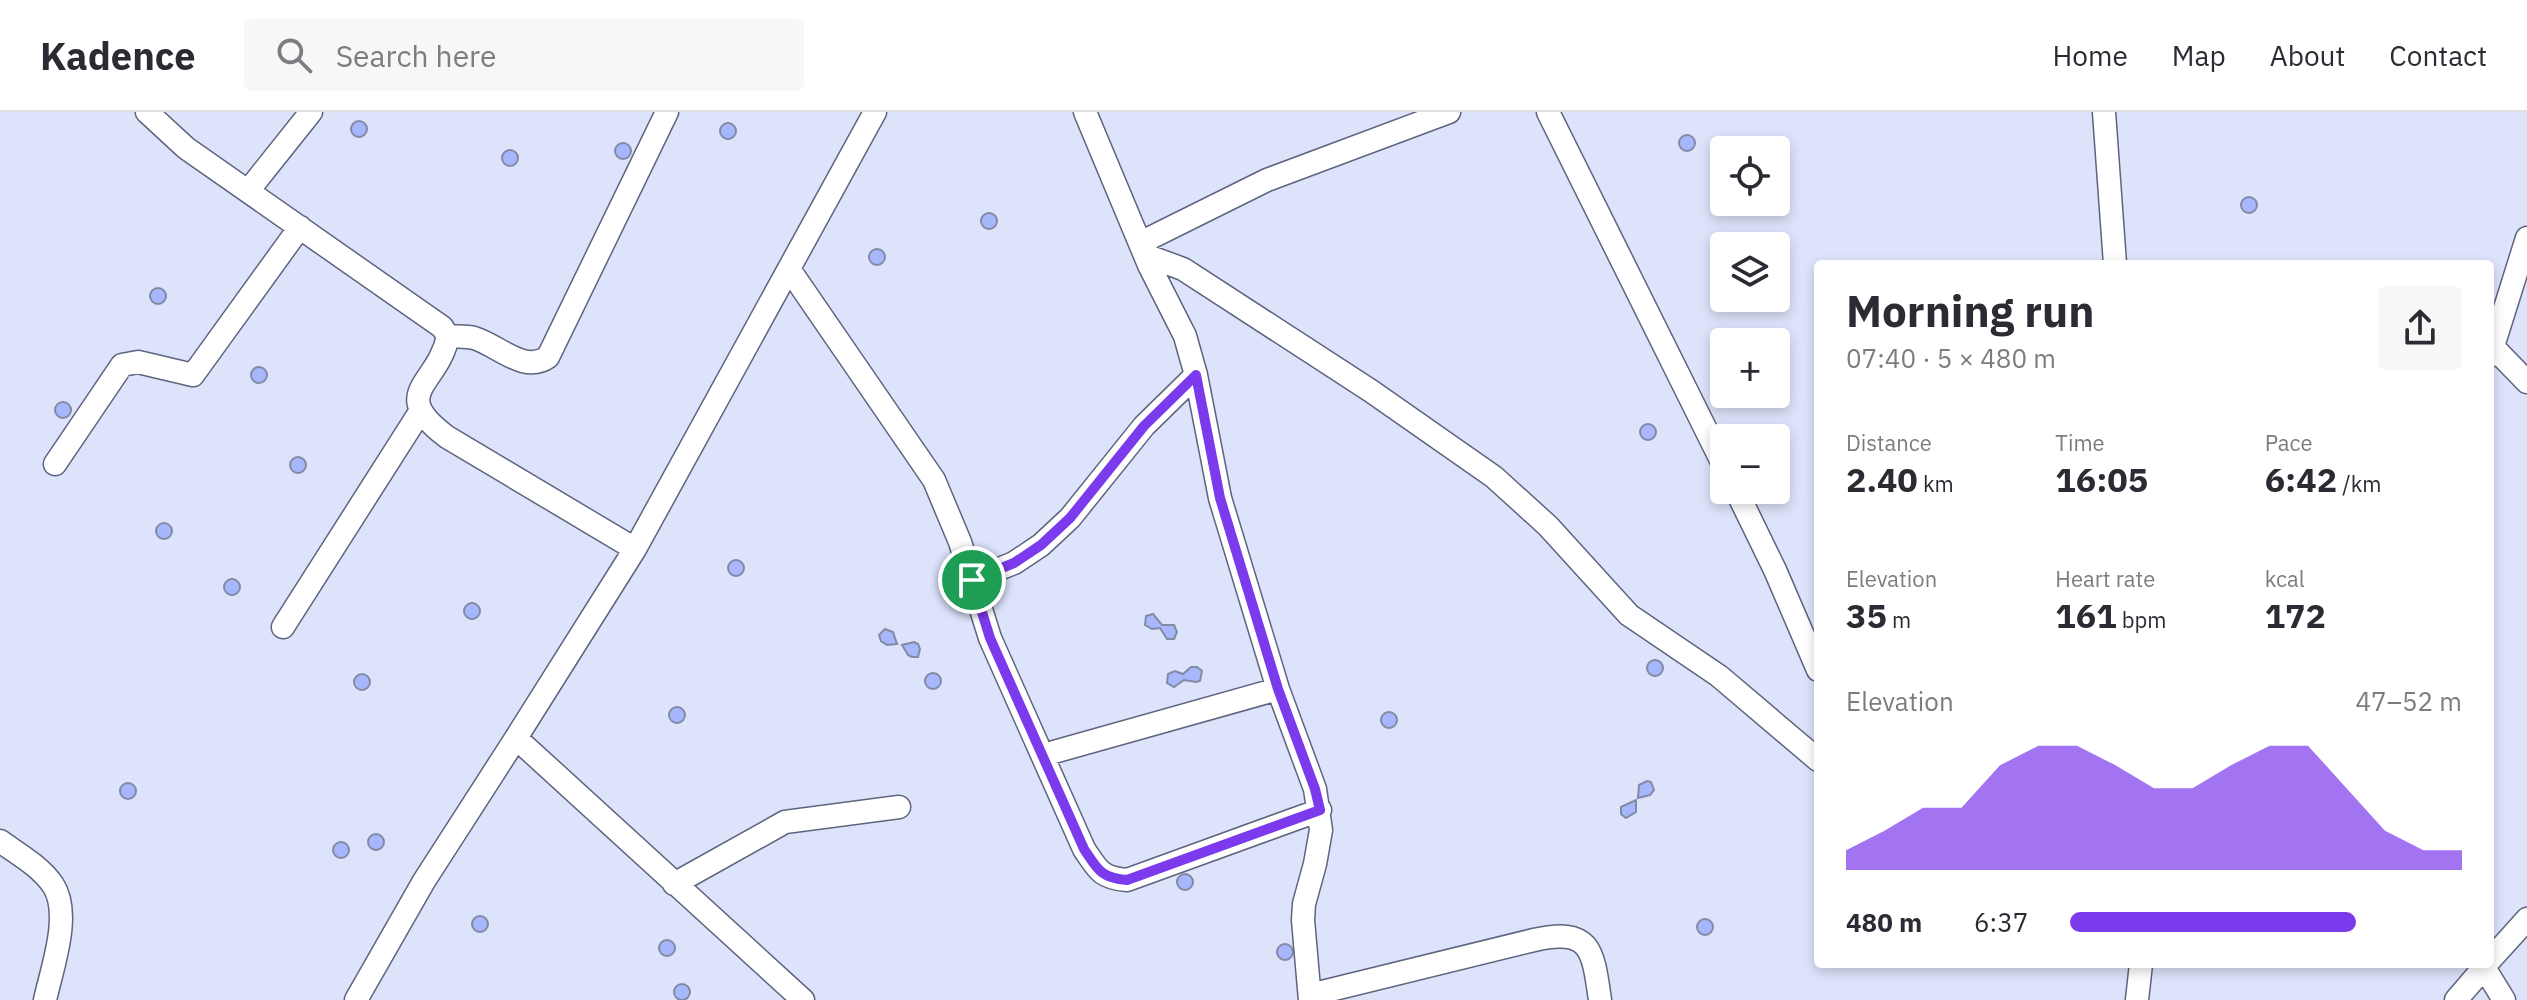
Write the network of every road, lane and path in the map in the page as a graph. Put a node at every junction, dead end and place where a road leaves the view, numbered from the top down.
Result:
1 (147, 112) edge
2 (311, 112) edge
3 (667, 112) edge
4 (875, 112) edge
5 (1085, 112) edge
6 (1449, 112) edge
7 (1548, 112) edge
8 (2104, 112) edge
9 (248, 191) junction
10 (300, 227) junction
11 (2527, 238) edge
12 (1142, 249) junction
13 (2115, 260) edge
14 (789, 269) junction
15 (448, 336) junction
16 (2494, 342) edge
17 (2494, 354) edge
18 (1196, 375) junction
19 (2527, 382) edge
20 (420, 412) junction
21 (1710, 438) edge
22 (55, 464) dead end
23 (1743, 504) edge
24 (635, 549) junction
25 (972, 580) junction
26 (283, 627) dead end
27 (1814, 661) edge
28 (1278, 689) junction
29 (516, 738) junction
30 (1043, 755) junction
31 (1814, 757) edge
32 (899, 807) dead end
33 (1320, 810) junction
34 (0, 841) edge
35 (674, 884) junction
36 (2527, 919) edge
37 (2494, 955) edge
38 (2141, 968) edge
39 (2483, 968) edge
40 (2488, 968) edge
41 (788, 995) edge
42 (1310, 997) edge
43 (45, 1000) edge
44 (356, 1000) edge
45 (1600, 1000) edge
46 (2137, 1000) edge
47 (2456, 1000) edge
48 (2504, 1000) edge

1 - 9 street
2 - 9 street
3 - 15 street
4 - 14 street
5 - 12 street
6 - 12 street
7 - 21 street
8 - 13 street
9 - 10 street
10 - 15 street
10 - 22 street
11 - 16 street
12 - 18 street
12 - 31 street
14 - 24 street
14 - 25 street
15 - 20 street
17 - 19 street
18 - 25 street
18 - 28 street
20 - 24 street
20 - 26 street
23 - 27 street
24 - 29 street
25 - 30 street
28 - 30 street
28 - 33 street
29 - 35 street
29 - 44 street
30 - 33 street
32 - 35 street
33 - 42 street
34 - 43 street
35 - 41 street
36 - 37 street
38 - 46 street
39 - 47 street
40 - 48 street
42 - 45 street

